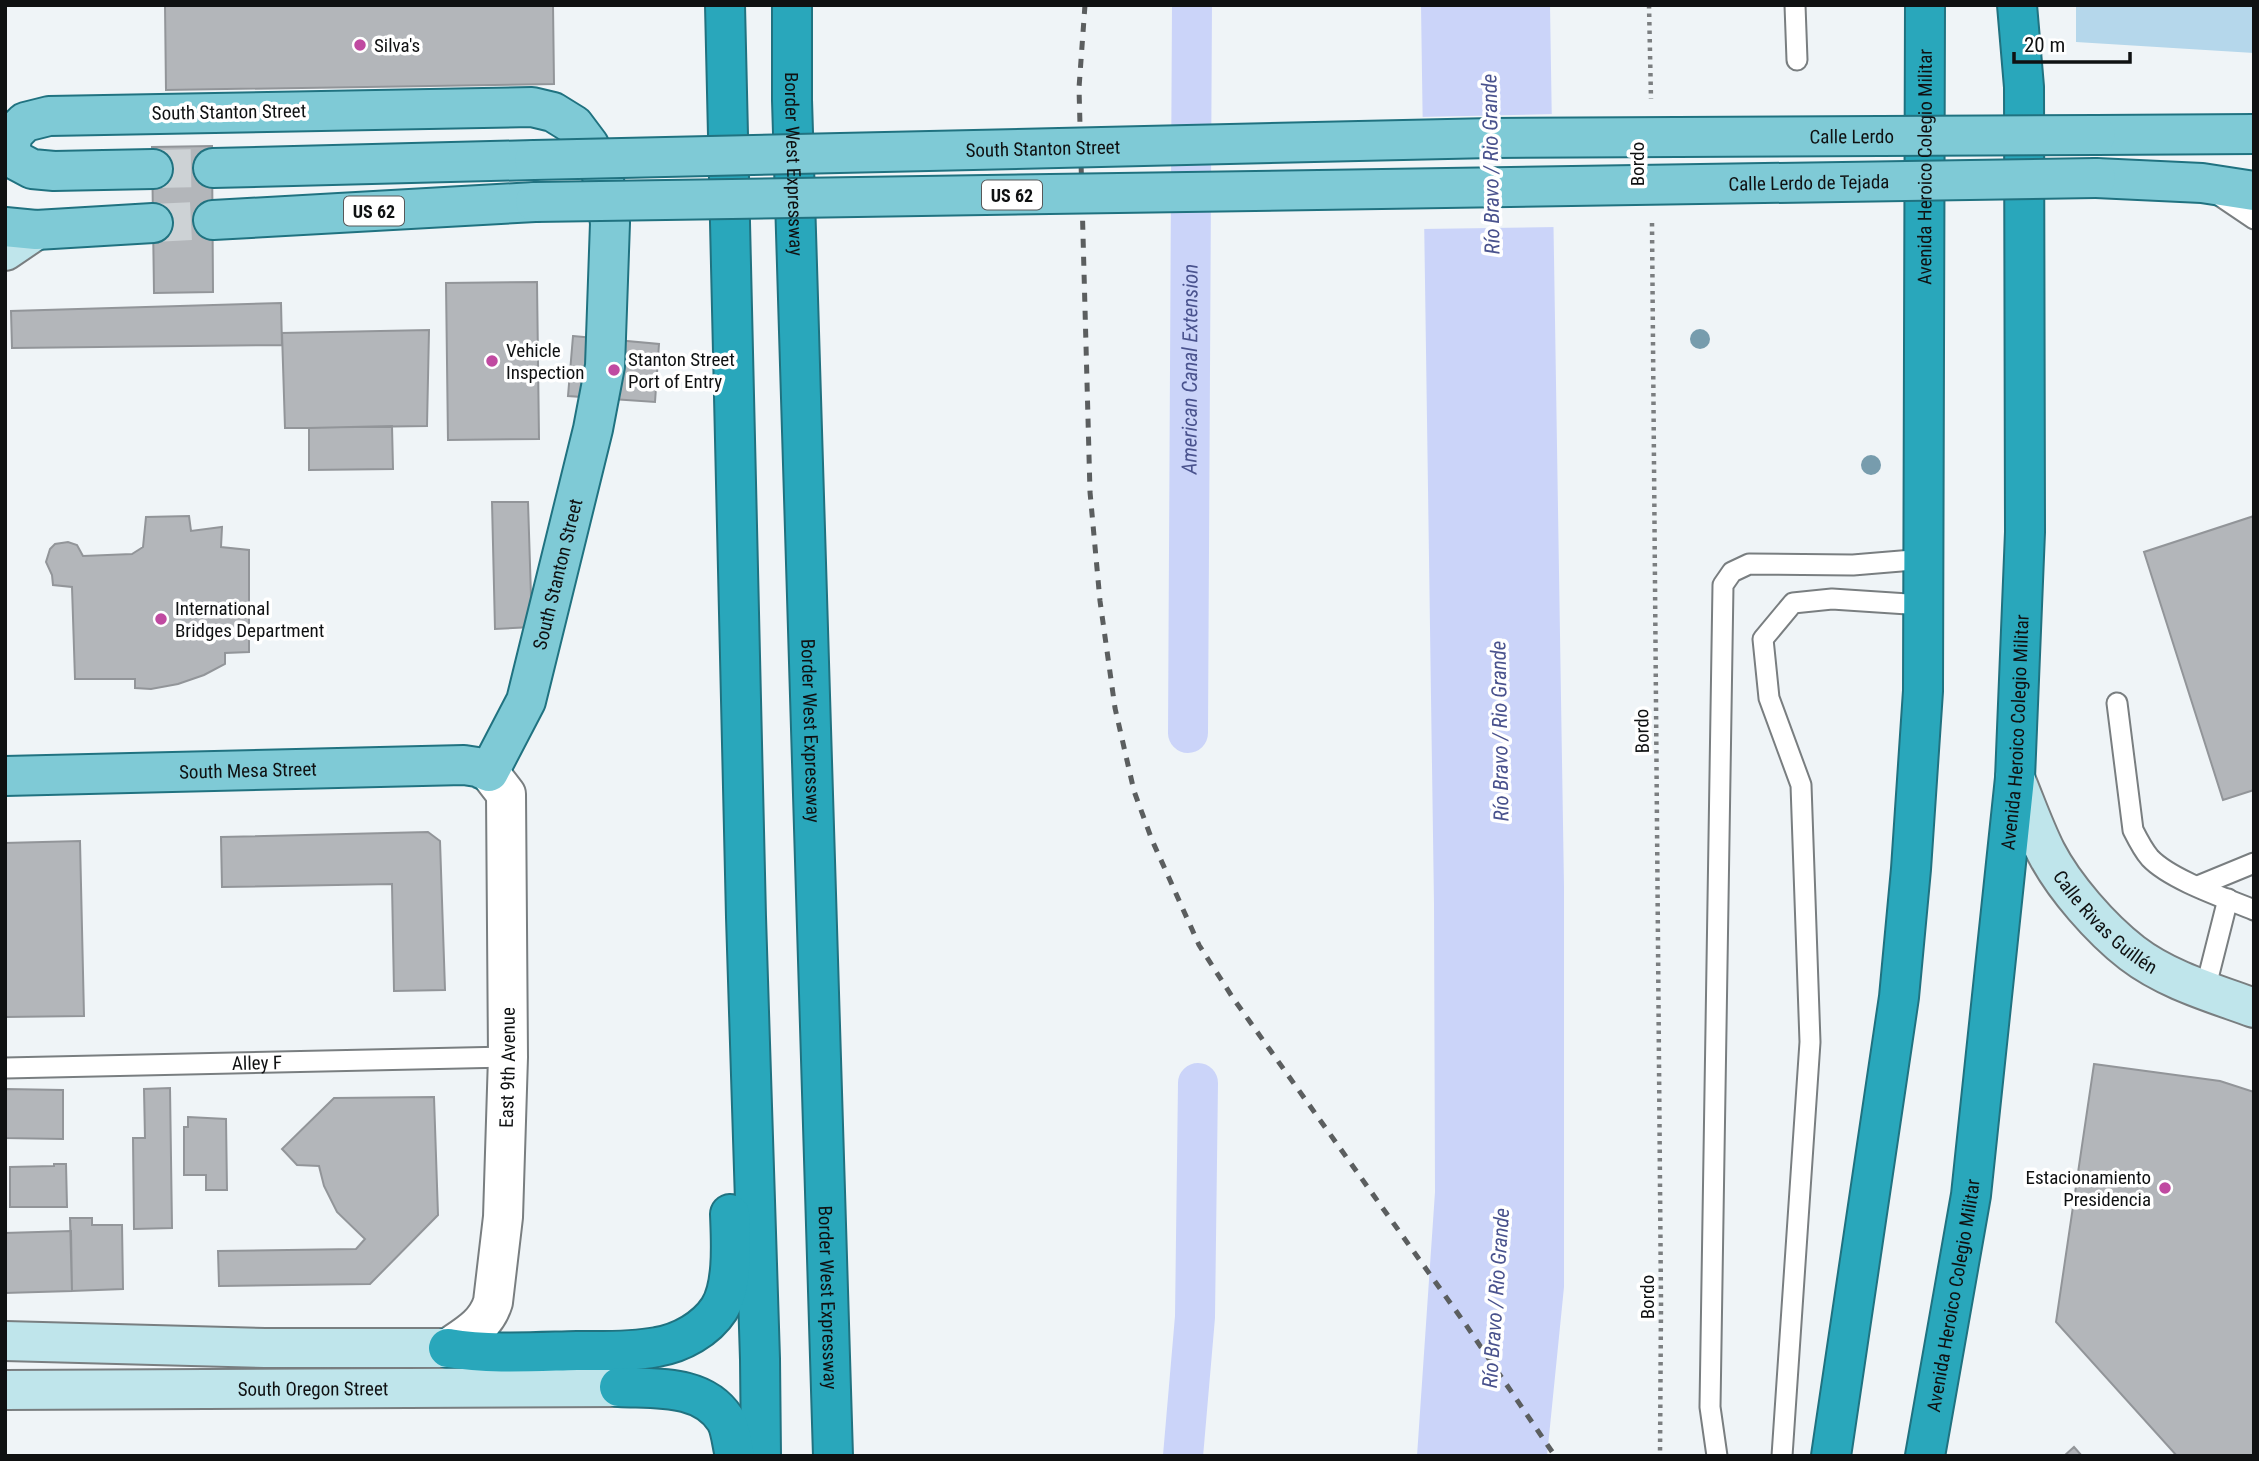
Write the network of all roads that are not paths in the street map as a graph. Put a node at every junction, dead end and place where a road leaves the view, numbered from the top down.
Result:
1 (725, 5) edge
2 (792, 5) edge
3 (1795, 5) edge
4 (1925, 5) edge
5 (2017, 5) edge
6 (2030, 5) edge
7 (1797, 60) dead end
8 (2024, 87) junction
9 (2254, 134) edge
10 (1492, 138) joint
11 (213, 168) tunnel mouth
12 (153, 169) tunnel mouth
13 (2202, 183) junction
14 (2254, 191) edge
15 (2254, 219) edge
16 (213, 220) tunnel mouth
17 (153, 223) tunnel mouth
18 (20, 228) edge
19 (5, 251) edge
20 (733, 251) junction
21 (1924, 559) junction
22 (1923, 605) junction
23 (2117, 703) dead end
24 (489, 772) junction
25 (5, 776) edge
26 (2015, 778) junction
27 (2254, 863) edge
28 (2198, 886) junction
29 (2228, 899) junction
30 (2254, 910) edge
31 (2205, 990) junction
32 (2254, 1008) edge
33 (508, 1057) junction
34 (5, 1068) edge
35 (5, 1341) edge
36 (448, 1348) junction
37 (619, 1387) joint
38 (5, 1390) edge
39 (735, 1456) edge
40 (761, 1456) edge
41 (833, 1456) edge
42 (1717, 1456) edge
43 (1782, 1456) edge
44 (1831, 1456) edge
45 (1925, 1456) edge

1 - 20 highway
2 - 41 highway, Border West Expressway
3 - 7 lane
4 - 21 highway, Avenida Heroico Colegio Militar
5 - 8 highway
6 - 8 main road, Avenida Heroico Colegio Militar
8 - 26 highway, Avenida Heroico Colegio Militar
9 - 10 main road, Calle Lerdo, bridge
10 - 11 main road, South Stanton Street, bridge
12 - 24 main road, South Stanton Street
13 - 14 main road, Calle Lerdo de Tejada
13 - 15 lane
13 - 16 main road, Calle Lerdo de Tejada / US 62, bridge
17 - 18 main road
18 - 19 street
20 - 36 highway
20 - 40 highway
21 - 22 highway, Avenida Heroico Colegio Militar
21 - 42 lane
22 - 43 lane
22 - 44 highway, Avenida Heroico Colegio Militar
23 - 28 lane
24 - 25 main road, South Mesa Street
24 - 33 street, East 9th Avenue
26 - 31 street, Calle Rivas Guillén
26 - 45 highway, Avenida Heroico Colegio Militar
27 - 28 lane
28 - 29 lane
29 - 30 lane
29 - 31 lane
31 - 32 street, Calle Rivas Guillén
33 - 34 lane, Alley F
33 - 36 street, East 9th Avenue
35 - 36 street, South Oregon Street
37 - 38 street, South Oregon Street
37 - 39 highway

